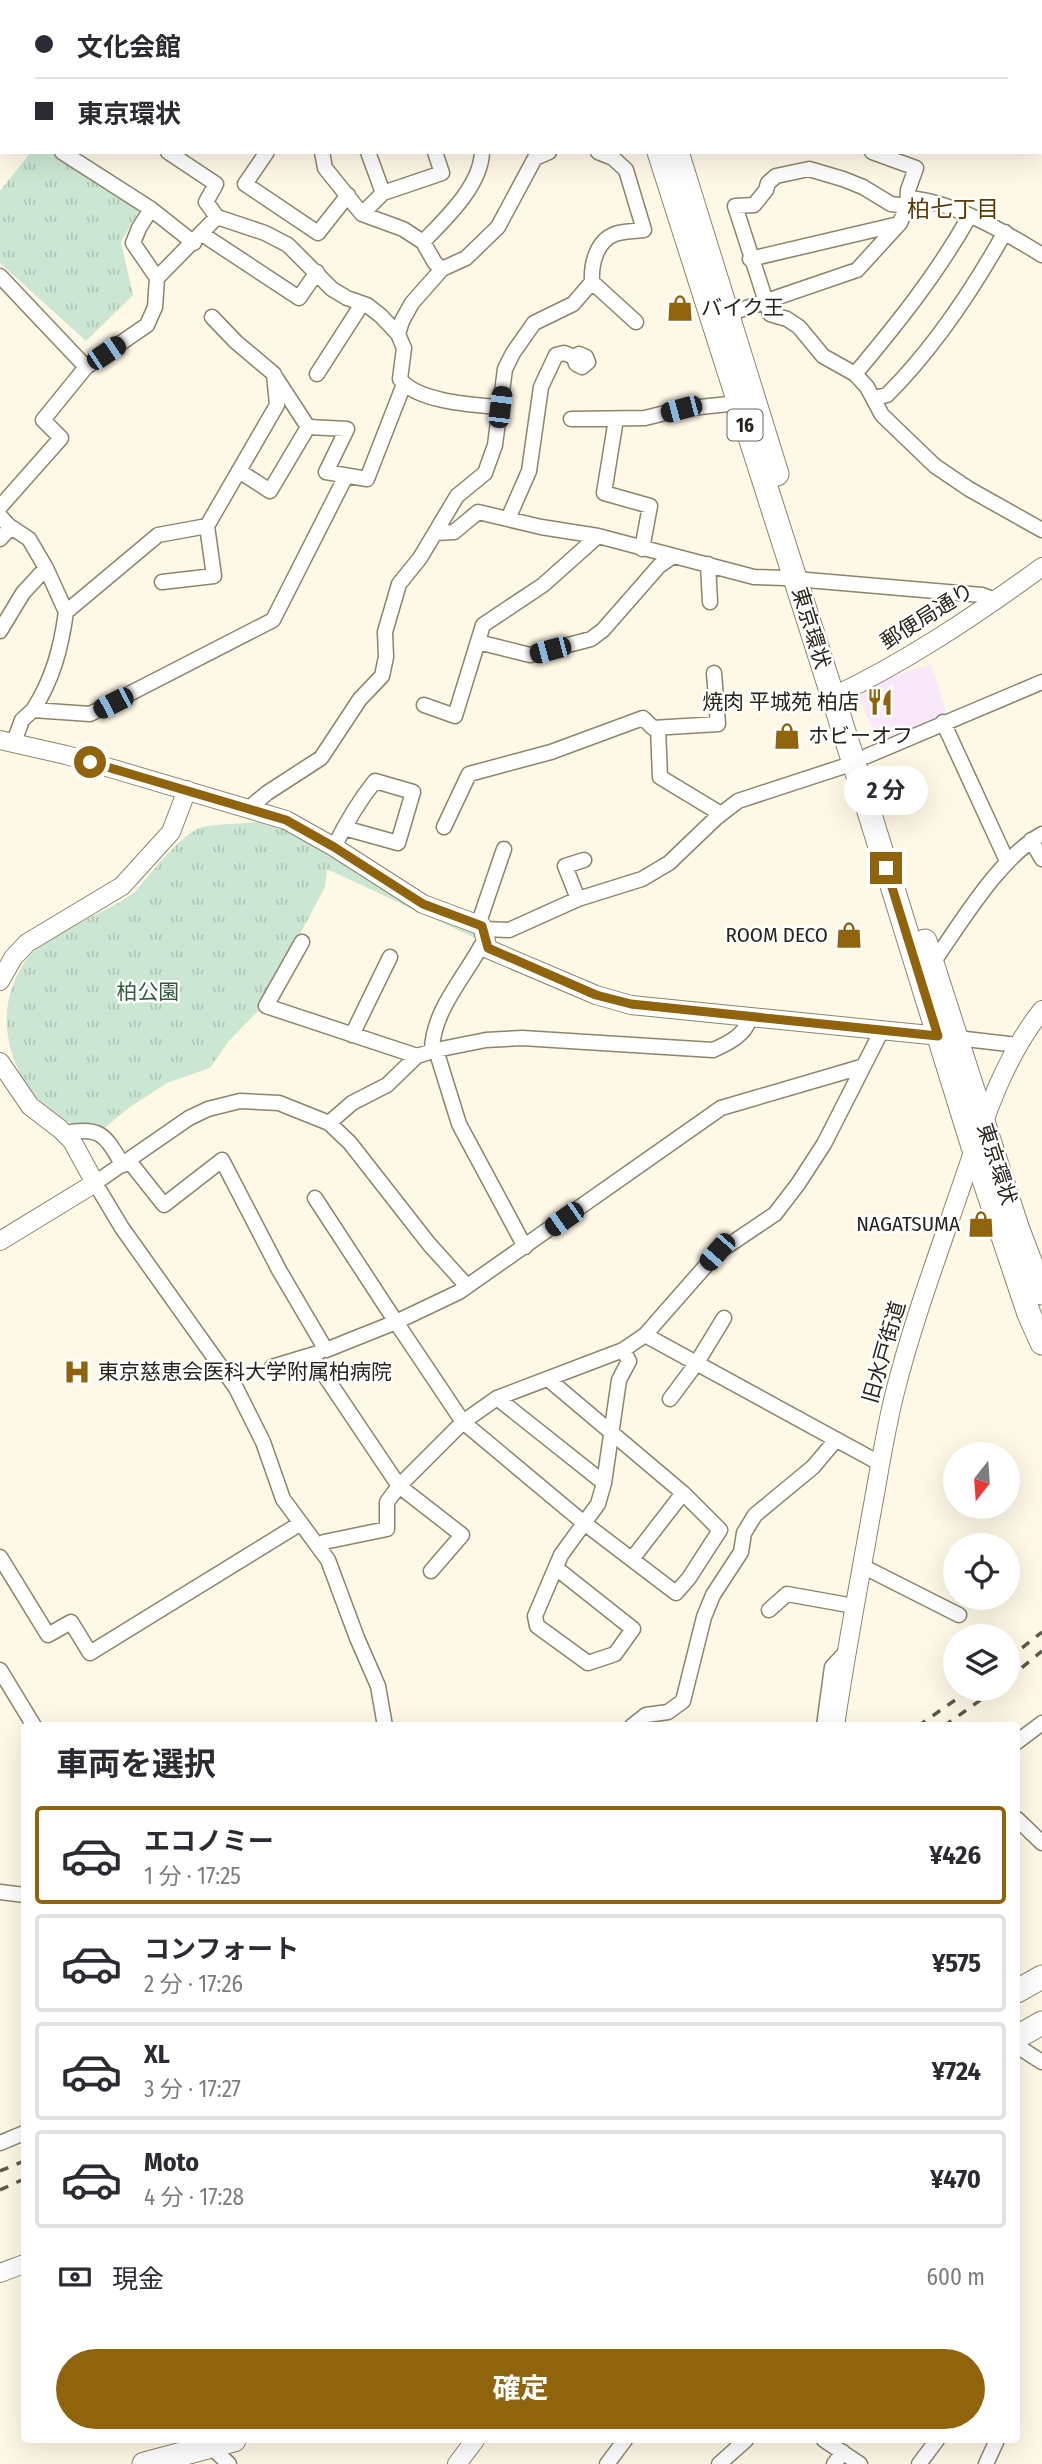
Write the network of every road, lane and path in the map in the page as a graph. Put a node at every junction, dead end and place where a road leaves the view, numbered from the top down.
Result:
1 (65, 154) edge
2 (171, 154) edge
3 (266, 154) edge
4 (322, 154) edge
5 (369, 154) edge
6 (436, 154) edge
7 (482, 154) edge
8 (602, 154) edge
9 (660, 154) edge
10 (678, 154) edge
11 (878, 154) edge
12 (534, 155) edge
13 (383, 193) junction
14 (348, 195) junction
15 (907, 202) junction
16 (151, 209) junction
17 (362, 214) junction
18 (217, 217) junction
19 (969, 217) junction
20 (900, 223) junction
21 (1005, 232) junction
22 (198, 239) junction
23 (423, 242) junction
24 (1042, 255) edge
25 (750, 259) junction
26 (442, 269) junction
27 (317, 272) junction
28 (0, 276) edge
29 (157, 278) junction
30 (592, 282) junction
31 (764, 301) junction
32 (362, 304) junction
33 (212, 317) dead end
34 (720, 317) junction
35 (636, 322) dead end
36 (398, 334) junction
37 (574, 357) dead end
38 (86, 367) junction
39 (274, 374) junction
40 (317, 374) dead end
41 (855, 374) junction
42 (404, 384) junction
43 (873, 398) junction
44 (738, 403) junction
45 (500, 407) junction
46 (571, 419) dead end
47 (616, 419) junction
48 (308, 427) junction
49 (239, 471) junction
50 (346, 476) junction
51 (0, 506) edge
52 (508, 519) junction
53 (5, 521) edge
54 (207, 526) junction
55 (1042, 530) edge
56 (435, 533) junction
57 (598, 536) junction
58 (0, 539) edge
59 (642, 549) junction
60 (673, 556) junction
61 (708, 564) junction
62 (46, 568) junction
63 (1039, 575) edge
64 (803, 580) junction
65 (162, 583) dead end
66 (995, 600) junction
67 (710, 602) dead end
68 (66, 612) junction
69 (0, 631) edge
70 (478, 642) junction
71 (714, 673) dead end
72 (1042, 682) edge
73 (839, 693) junction
74 (424, 705) dead end
75 (33, 710) junction
76 (943, 722) junction
77 (658, 727) junction
78 (7, 741) edge
79 (860, 759) junction
80 (187, 790) junction
81 (249, 808) junction
82 (721, 814) junction
83 (444, 827) dead end
84 (344, 828) junction
85 (1036, 837) edge
86 (334, 847) junction
87 (504, 849) dead end
88 (1042, 859) edge
89 (584, 860) dead end
90 (1007, 861) junction
91 (578, 899) junction
92 (481, 927) junction
93 (302, 942) dead end
94 (488, 948) junction
95 (390, 957) dead end
96 (933, 964) junction
97 (0, 981) edge
98 (1042, 1010) edge
99 (750, 1018) junction
100 (882, 1030) junction
101 (352, 1035) junction
102 (948, 1037) junction
103 (1017, 1045) junction
104 (428, 1052) junction
105 (0, 1062) edge
106 (862, 1067) junction
107 (329, 1123) junction
108 (984, 1124) junction
109 (65, 1133) junction
110 (974, 1150) junction
111 (126, 1163) junction
112 (95, 1183) junction
113 (315, 1198) dead end
114 (0, 1241) edge
115 (524, 1247) junction
116 (466, 1285) junction
117 (1042, 1293) edge
118 (724, 1318) dead end
119 (396, 1322) junction
120 (645, 1335) junction
121 (1042, 1343) edge
122 (326, 1350) junction
123 (623, 1350) junction
124 (311, 1355) junction
125 (696, 1364) junction
126 (272, 1367) dead end
127 (548, 1379) junction
128 (497, 1398) junction
129 (670, 1399) dead end
130 (463, 1422) junction
131 (611, 1434) junction
132 (835, 1441) junction
133 (881, 1464) junction
134 (604, 1483) junction
135 (399, 1486) junction
136 (683, 1493) junction
137 (301, 1523) junction
138 (584, 1523) junction
139 (319, 1546) junction
140 (0, 1557) edge
141 (632, 1559) junction
142 (862, 1566) junction
143 (556, 1568) junction
144 (431, 1571) dead end
145 (854, 1606) junction
146 (769, 1610) dead end
147 (959, 1615) dead end
148 (846, 1653) junction
149 (0, 1670) edge
150 (32, 1722) edge
151 (384, 1722) edge
152 (637, 1722) edge
153 (825, 1722) edge
154 (836, 1722) edge
155 (1042, 1723) edge
156 (1020, 1740) edge
157 (1020, 1822) edge
158 (1042, 1843) edge
159 (0, 1892) edge
160 (21, 1895) edge
161 (1042, 1977) edge
162 (1020, 1989) edge
163 (1042, 1991) edge
164 (1020, 2003) edge
165 (1042, 2006) edge
166 (1020, 2018) edge
167 (1042, 2023) edge
168 (1020, 2035) edge
169 (1020, 2048) edge
170 (1042, 2062) edge
171 (21, 2134) edge
172 (0, 2143) edge
173 (21, 2265) edge
174 (0, 2273) edge
175 (207, 2443) edge
176 (473, 2443) edge
177 (623, 2443) edge
178 (743, 2443) edge
179 (826, 2443) edge
180 (935, 2443) edge
181 (996, 2443) edge
182 (838, 2458) edge
183 (608, 2463) edge
184 (144, 2464) edge
185 (229, 2464) edge
186 (457, 2464) edge
187 (719, 2464) edge
188 (860, 2464) edge
189 (919, 2464) edge
190 (986, 2464) edge

1 - 16 street
2 - 18 street
3 - 14 street
4 - 14 street
5 - 13 street
6 - 13 street
7 - 23 street
8 - 30 street
9 - 34 highway, 東京環状 / 16
10 - 34 highway, 東京環状 / 16
11 - 15 street
12 - 26 street
13 - 17 street
14 - 17 street
15 - 19 street
15 - 20 street
15 - 25 street
16 - 22 street
16 - 29 street
17 - 23 street
18 - 22 street
18 - 27 street
19 - 21 street
19 - 41 street
20 - 25 street
20 - 31 street
21 - 24 street
21 - 43 street
22 - 27 street
22 - 29 street
23 - 26 street
25 - 31 street
26 - 36 street
27 - 32 street
28 - 38 street
29 - 38 street
30 - 35 street
30 - 45 street
31 - 34 street
31 - 41 street
32 - 36 street
32 - 40 street
33 - 39 street
34 - 44 highway, 東京環状 / 16
34 - 64 highway, 東京環状 / 16
36 - 42 street
37 - 52 street
38 - 51 street
39 - 48 street
39 - 49 street
41 - 43 street
42 - 45 street
42 - 50 street
43 - 55 street
44 - 47 street
44 - 64 highway, 東京環状 / 16
45 - 56 street
46 - 47 street
47 - 59 street
48 - 49 street
48 - 50 street
49 - 54 street
50 - 75 street
52 - 56 street
52 - 57 street
53 - 58 street
53 - 62 street
54 - 65 street
54 - 68 street
56 - 81 street
57 - 59 street
57 - 70 street
59 - 60 street
60 - 61 street
60 - 70 street
61 - 64 street
61 - 67 street
62 - 68 street
62 - 69 street
63 - 66 street, 郵便局通り
64 - 66 street
64 - 73 highway, 東京環状 / 16
66 - 73 street, 郵便局通り
68 - 75 street
70 - 74 street
71 - 77 street
72 - 76 street
73 - 79 highway, 東京環状 / 16
75 - 78 street
76 - 79 street
76 - 90 street
77 - 82 street
77 - 83 street
78 - 80 street
79 - 82 street
79 - 96 highway, 東京環状 / 16
79 - 102 highway, 東京環状 / 16
80 - 81 street
80 - 97 street
81 - 86 street
82 - 91 street
84 - 84 street
84 - 86 street
85 - 88 street
85 - 90 street
86 - 92 street
87 - 92 street
89 - 91 street
90 - 96 street
91 - 92 street
92 - 94 street
93 - 101 street
94 - 99 street
94 - 104 street
95 - 101 street
96 - 102 highway, 東京環状 / 16
98 - 103 street, 旧水戸街道
99 - 100 street
99 - 104 street
100 - 102 street
100 - 106 street
101 - 104 street
102 - 103 street
102 - 108 highway, 東京環状 / 16
102 - 110 highway, 東京環状 / 16
103 - 108 street, 旧水戸街道
104 - 107 street
104 - 115 street
105 - 109 street
106 - 115 street
106 - 120 street
107 - 111 street
107 - 116 street
108 - 110 street, 旧水戸街道
108 - 117 highway, 東京環状 / 16
109 - 111 street
109 - 112 street
110 - 121 highway, 東京環状 / 16
110 - 133 street, 旧水戸街道
111 - 112 street
111 - 122 street
112 - 114 street
112 - 137 street
113 - 119 street
115 - 116 street
116 - 119 street
118 - 125 street
119 - 122 street
119 - 130 street
120 - 123 street
120 - 125 street
122 - 124 street
123 - 127 street
123 - 131 street
124 - 126 street
124 - 135 street
125 - 129 street
125 - 132 street
127 - 128 street
127 - 131 street
128 - 130 street
128 - 134 street
130 - 135 street
130 - 138 street
131 - 134 street
131 - 136 street
132 - 133 street
132 - 152 street
133 - 142 street, 旧水戸街道
134 - 138 street
135 - 139 street
135 - 144 street
136 - 141 street
136 - 141 street
137 - 139 street
137 - 140 street
138 - 141 street
138 - 143 street
139 - 151 street
142 - 145 street, 旧水戸街道
142 - 147 street
143 - 143 street
145 - 146 street
145 - 148 street, 旧水戸街道
148 - 153 street
148 - 154 street, 旧水戸街道
149 - 150 street
155 - 156 street
157 - 158 street
159 - 160 street
161 - 162 highway
163 - 164 highway
165 - 166 highway
167 - 168 highway
169 - 170 street
171 - 172 street
173 - 174 street
175 - 184 highway
175 - 185 street
176 - 186 street
177 - 183 street
178 - 187 street
179 - 182 street
180 - 189 street
181 - 190 street
182 - 188 street

